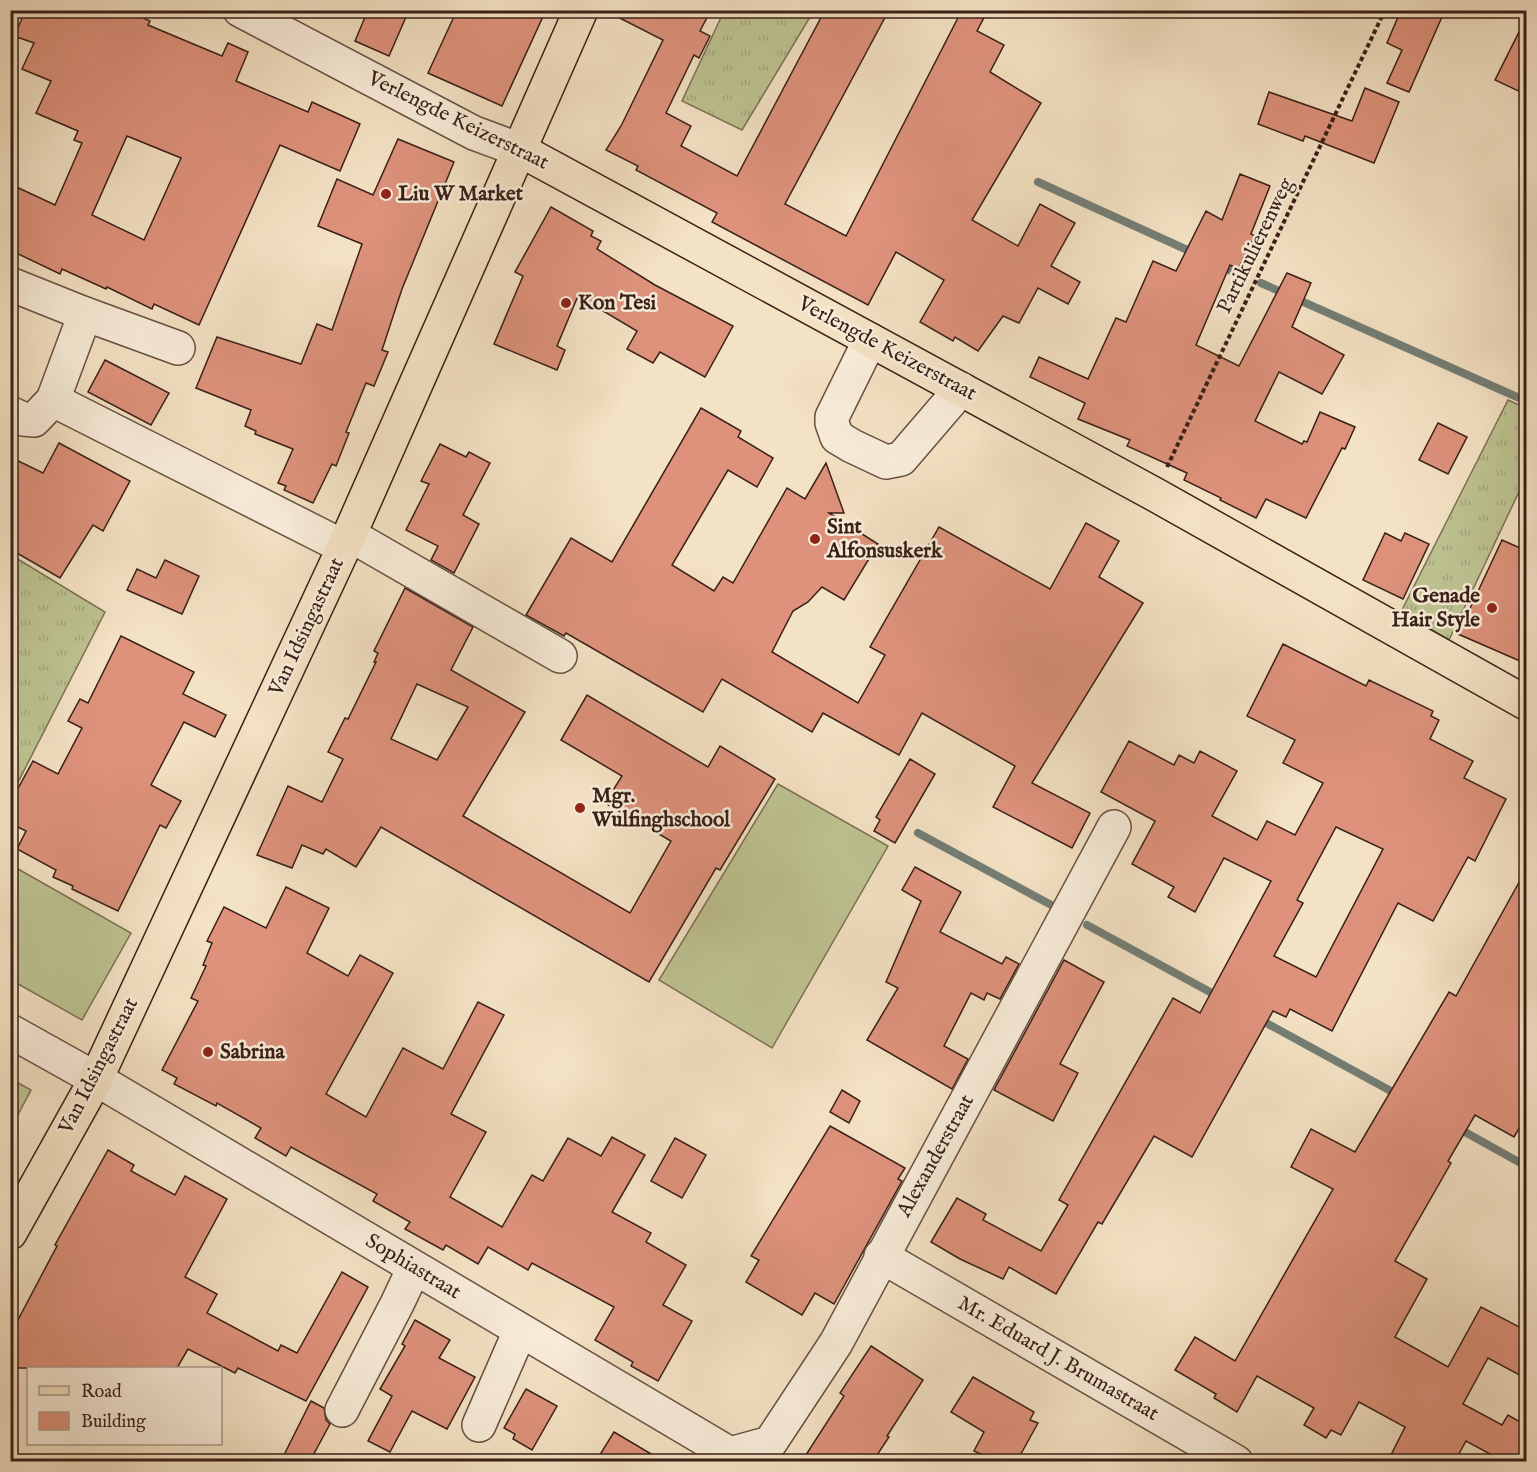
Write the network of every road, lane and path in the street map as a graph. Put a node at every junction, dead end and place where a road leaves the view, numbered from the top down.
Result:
1 (240, 10) edge
2 (581, 10) edge
3 (1385, 10) edge
4 (520, 150) junction
5 (10, 284) edge
6 (85, 314) junction
7 (870, 340) junction
8 (178, 348) dead end
9 (961, 389) junction
10 (53, 400) junction
11 (10, 413) edge
12 (1154, 494) junction
13 (347, 541) junction
14 (560, 656) dead end
15 (1527, 703) edge
16 (1114, 827) dead end
17 (10, 1031) edge
18 (96, 1079) junction
19 (10, 1233) edge
20 (881, 1256) junction
21 (414, 1268) junction
22 (520, 1330) junction
23 (342, 1410) dead end
24 (479, 1425) dead end
25 (728, 1458) edge
26 (1236, 1461) edge

1 - 4 street, Verlengde Keizerstraat
2 - 4 main road, Van Idsingastraat
3 - 12 path, Partikulierenweg
4 - 7 main road, Verlengde Keizerstraat
4 - 13 main road, Van Idsingastraat
5 - 6 street
6 - 8 street
6 - 10 street
7 - 9 main road, Verlengde Keizerstraat
7 - 9 street
9 - 12 main road, Verlengde Keizerstraat
10 - 11 street
10 - 13 street
12 - 15 main road, Verlengde Keizerstraat
13 - 14 street
13 - 18 main road, Van Idsingastraat
16 - 20 street, Alexanderstraat
17 - 18 street, Sophiastraat
18 - 19 main road, Van Idsingastraat
18 - 21 street, Sophiastraat
20 - 25 street, Alexanderstraat
20 - 26 street, Mr. Eduard J. Brumastraat
21 - 22 street, Sophiastraat
21 - 23 street
22 - 24 street
22 - 25 street, Sophiastraat

